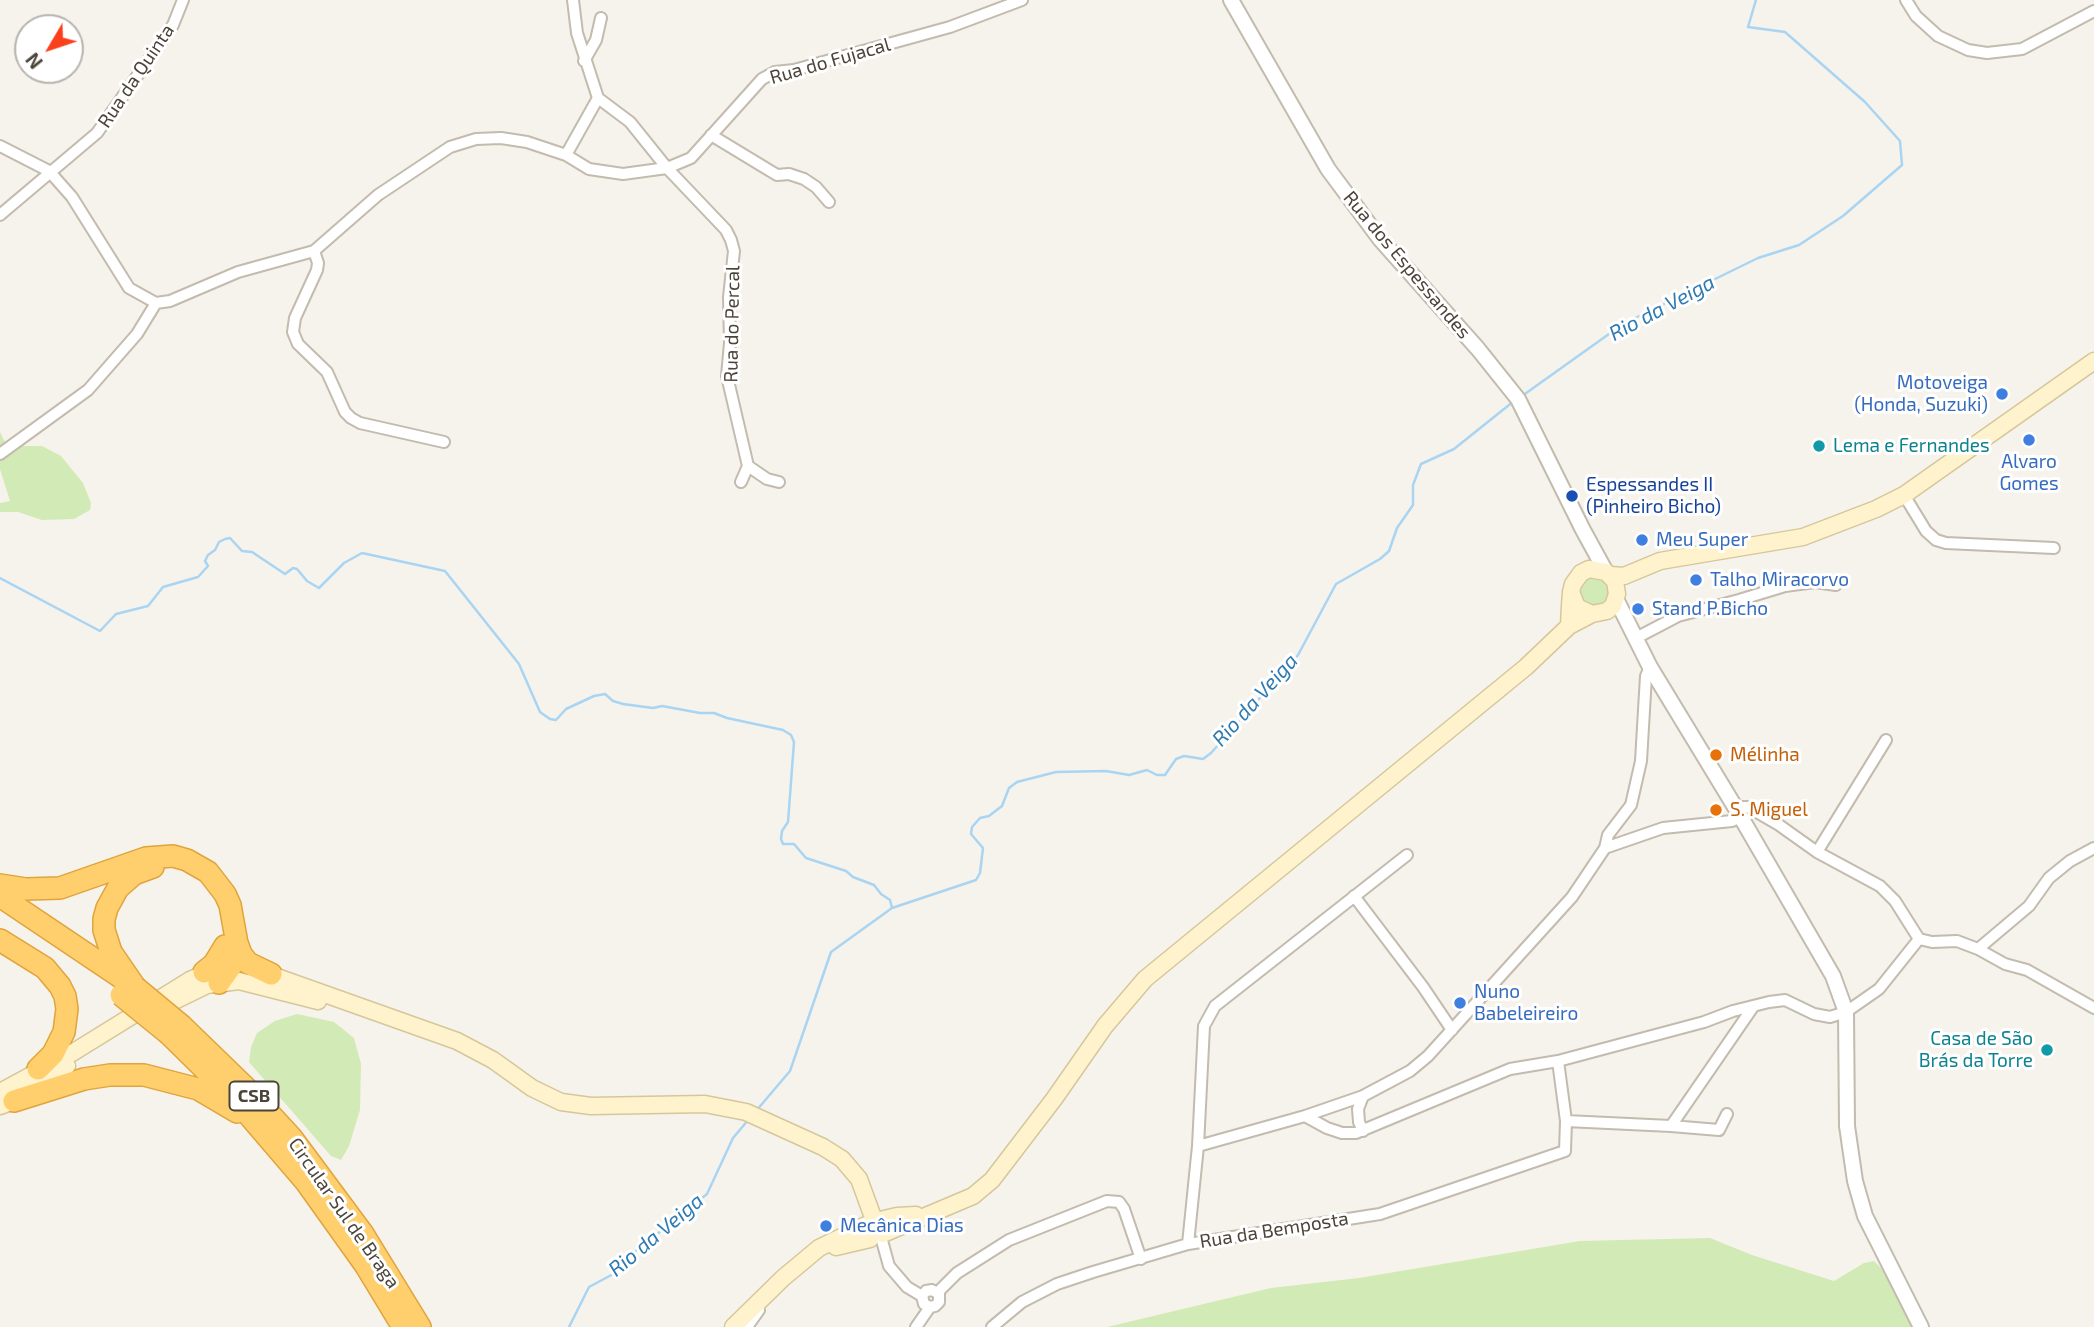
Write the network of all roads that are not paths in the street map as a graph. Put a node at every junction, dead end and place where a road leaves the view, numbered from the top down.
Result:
1 (183, 0) edge
2 (573, 0) edge
3 (1023, 0) edge
4 (1231, 0) edge
5 (1906, 0) edge
6 (2094, 11) edge
7 (601, 18) dead end
8 (584, 61) junction
9 (598, 98) junction
10 (711, 135) junction
11 (0, 146) edge
12 (566, 155) junction
13 (667, 168) junction
14 (49, 171) junction
15 (829, 202) dead end
16 (0, 215) edge
17 (314, 251) junction
18 (156, 303) junction
19 (2094, 361) edge
20 (444, 442) dead end
21 (0, 454) edge
22 (748, 466) junction
23 (741, 482) dead end
24 (779, 482) dead end
25 (1904, 495) junction
26 (1583, 530) junction
27 (2054, 548) dead end
28 (1649, 566) junction
29 (1581, 573) junction
30 (1608, 573) junction
31 (1836, 585) dead end
32 (1572, 592) junction
33 (1617, 596) junction
34 (1596, 614) junction
35 (1569, 626) junction
36 (1634, 636) junction
37 (1650, 667) junction
38 (1886, 740) dead end
39 (1738, 812) junction
40 (1605, 848) junction
41 (2094, 848) edge
42 (1817, 852) junction
43 (1407, 855) dead end
44 (0, 885) edge
45 (0, 896) edge
46 (1354, 896) junction
47 (0, 911) edge
48 (1919, 939) junction
49 (0, 940) edge
50 (230, 942) junction
51 (1978, 949) junction
52 (271, 974) junction
53 (223, 976) junction
54 (128, 991) junction
55 (1753, 1007) junction
56 (2094, 1008) edge
57 (1846, 1012) junction
58 (405, 1023) junction
59 (175, 1030) junction
60 (1452, 1030) junction
61 (1558, 1061) junction
62 (38, 1069) junction
63 (1363, 1096) junction
64 (5, 1099) edge
65 (1727, 1114) dead end
66 (1305, 1116) junction
67 (1566, 1121) junction
68 (257, 1125) junction
69 (1671, 1126) junction
70 (1363, 1130) junction
71 (1198, 1146) junction
72 (312, 1177) junction
73 (863, 1203) junction
74 (897, 1216) junction
75 (922, 1216) junction
76 (874, 1230) junction
77 (848, 1233) junction
78 (1188, 1244) junction
79 (811, 1255) junction
80 (1141, 1259) junction
81 (937, 1293) junction
82 (922, 1296) junction
83 (757, 1304) junction
84 (930, 1307) junction
85 (403, 1327) edge
86 (420, 1327) edge
87 (733, 1327) edge
88 (747, 1327) edge
89 (916, 1327) edge
90 (992, 1327) edge
91 (1921, 1327) edge

1 - 14 street, Rua da Quinta
2 - 8 street
3 - 10 street, Rua do Fujacal
4 - 26 street, Rua dos Espessandes
5 - 6 street
7 - 8 street
8 - 9 street
9 - 12 street
9 - 13 street, Rua do Percal
10 - 13 street, Rua do Fujacal
10 - 15 street
11 - 14 street
12 - 13 street
12 - 17 street
13 - 22 street, Rua do Percal
14 - 16 street, Rua da Quinta
14 - 18 street
17 - 18 street
17 - 20 street
18 - 21 street
19 - 25 main road
22 - 23 street
22 - 24 street
25 - 27 street
25 - 28 main road
26 - 29 street
26 - 30 street, Rua dos Espessandes
28 - 30 main road
28 - 33 main road
29 - 30 main road
29 - 32 main road
30 - 33 main road
31 - 36 street
32 - 34 main road
32 - 35 main road
33 - 34 main road
33 - 36 street
34 - 35 main road
34 - 36 street
35 - 75 main road
36 - 37 street
37 - 39 street
37 - 40 street
38 - 42 street
39 - 40 street
39 - 42 street
39 - 57 street
40 - 60 street
41 - 51 street
42 - 48 street
43 - 46 street
44 - 50 highway
45 - 54 highway, Circular Sul de Braga / CSB
46 - 60 street
46 - 71 street
47 - 54 highway, Circular Sul de Braga / CSB
48 - 51 street
48 - 57 street
49 - 62 highway
50 - 52 highway
50 - 53 highway
50 - 54 highway
51 - 56 street
52 - 53 main road
52 - 58 main road
53 - 58 main road
53 - 62 main road
53 - 64 main road
54 - 59 highway, Circular Sul de Braga / CSB, bridge
55 - 57 street
55 - 61 street
55 - 69 street
57 - 91 street
58 - 73 main road
59 - 68 highway, Circular Sul de Braga / CSB
59 - 72 highway, Circular Sul de Braga / CSB
60 - 63 street
61 - 67 street
61 - 70 street
62 - 64 main road
63 - 66 street
63 - 70 street
64 - 68 highway
65 - 69 street
66 - 70 street
66 - 71 street
67 - 69 street
67 - 78 street, Rua da Bemposta
68 - 72 highway, Circular Sul de Braga / CSB
71 - 78 street
72 - 85 highway, Circular Sul de Braga / CSB
72 - 86 highway, Circular Sul de Braga / CSB
73 - 74 main road
73 - 76 main road
73 - 77 main road
74 - 75 main road
74 - 76 main road
75 - 76 main road
76 - 77 main road
76 - 79 main road
76 - 82 street
77 - 79 main road
78 - 80 street, Rua da Bemposta
79 - 83 main road
80 - 81 street
80 - 90 street, Rua da Bemposta
81 - 82 street
81 - 84 street
82 - 84 street
83 - 87 main road
83 - 88 street
84 - 89 street

